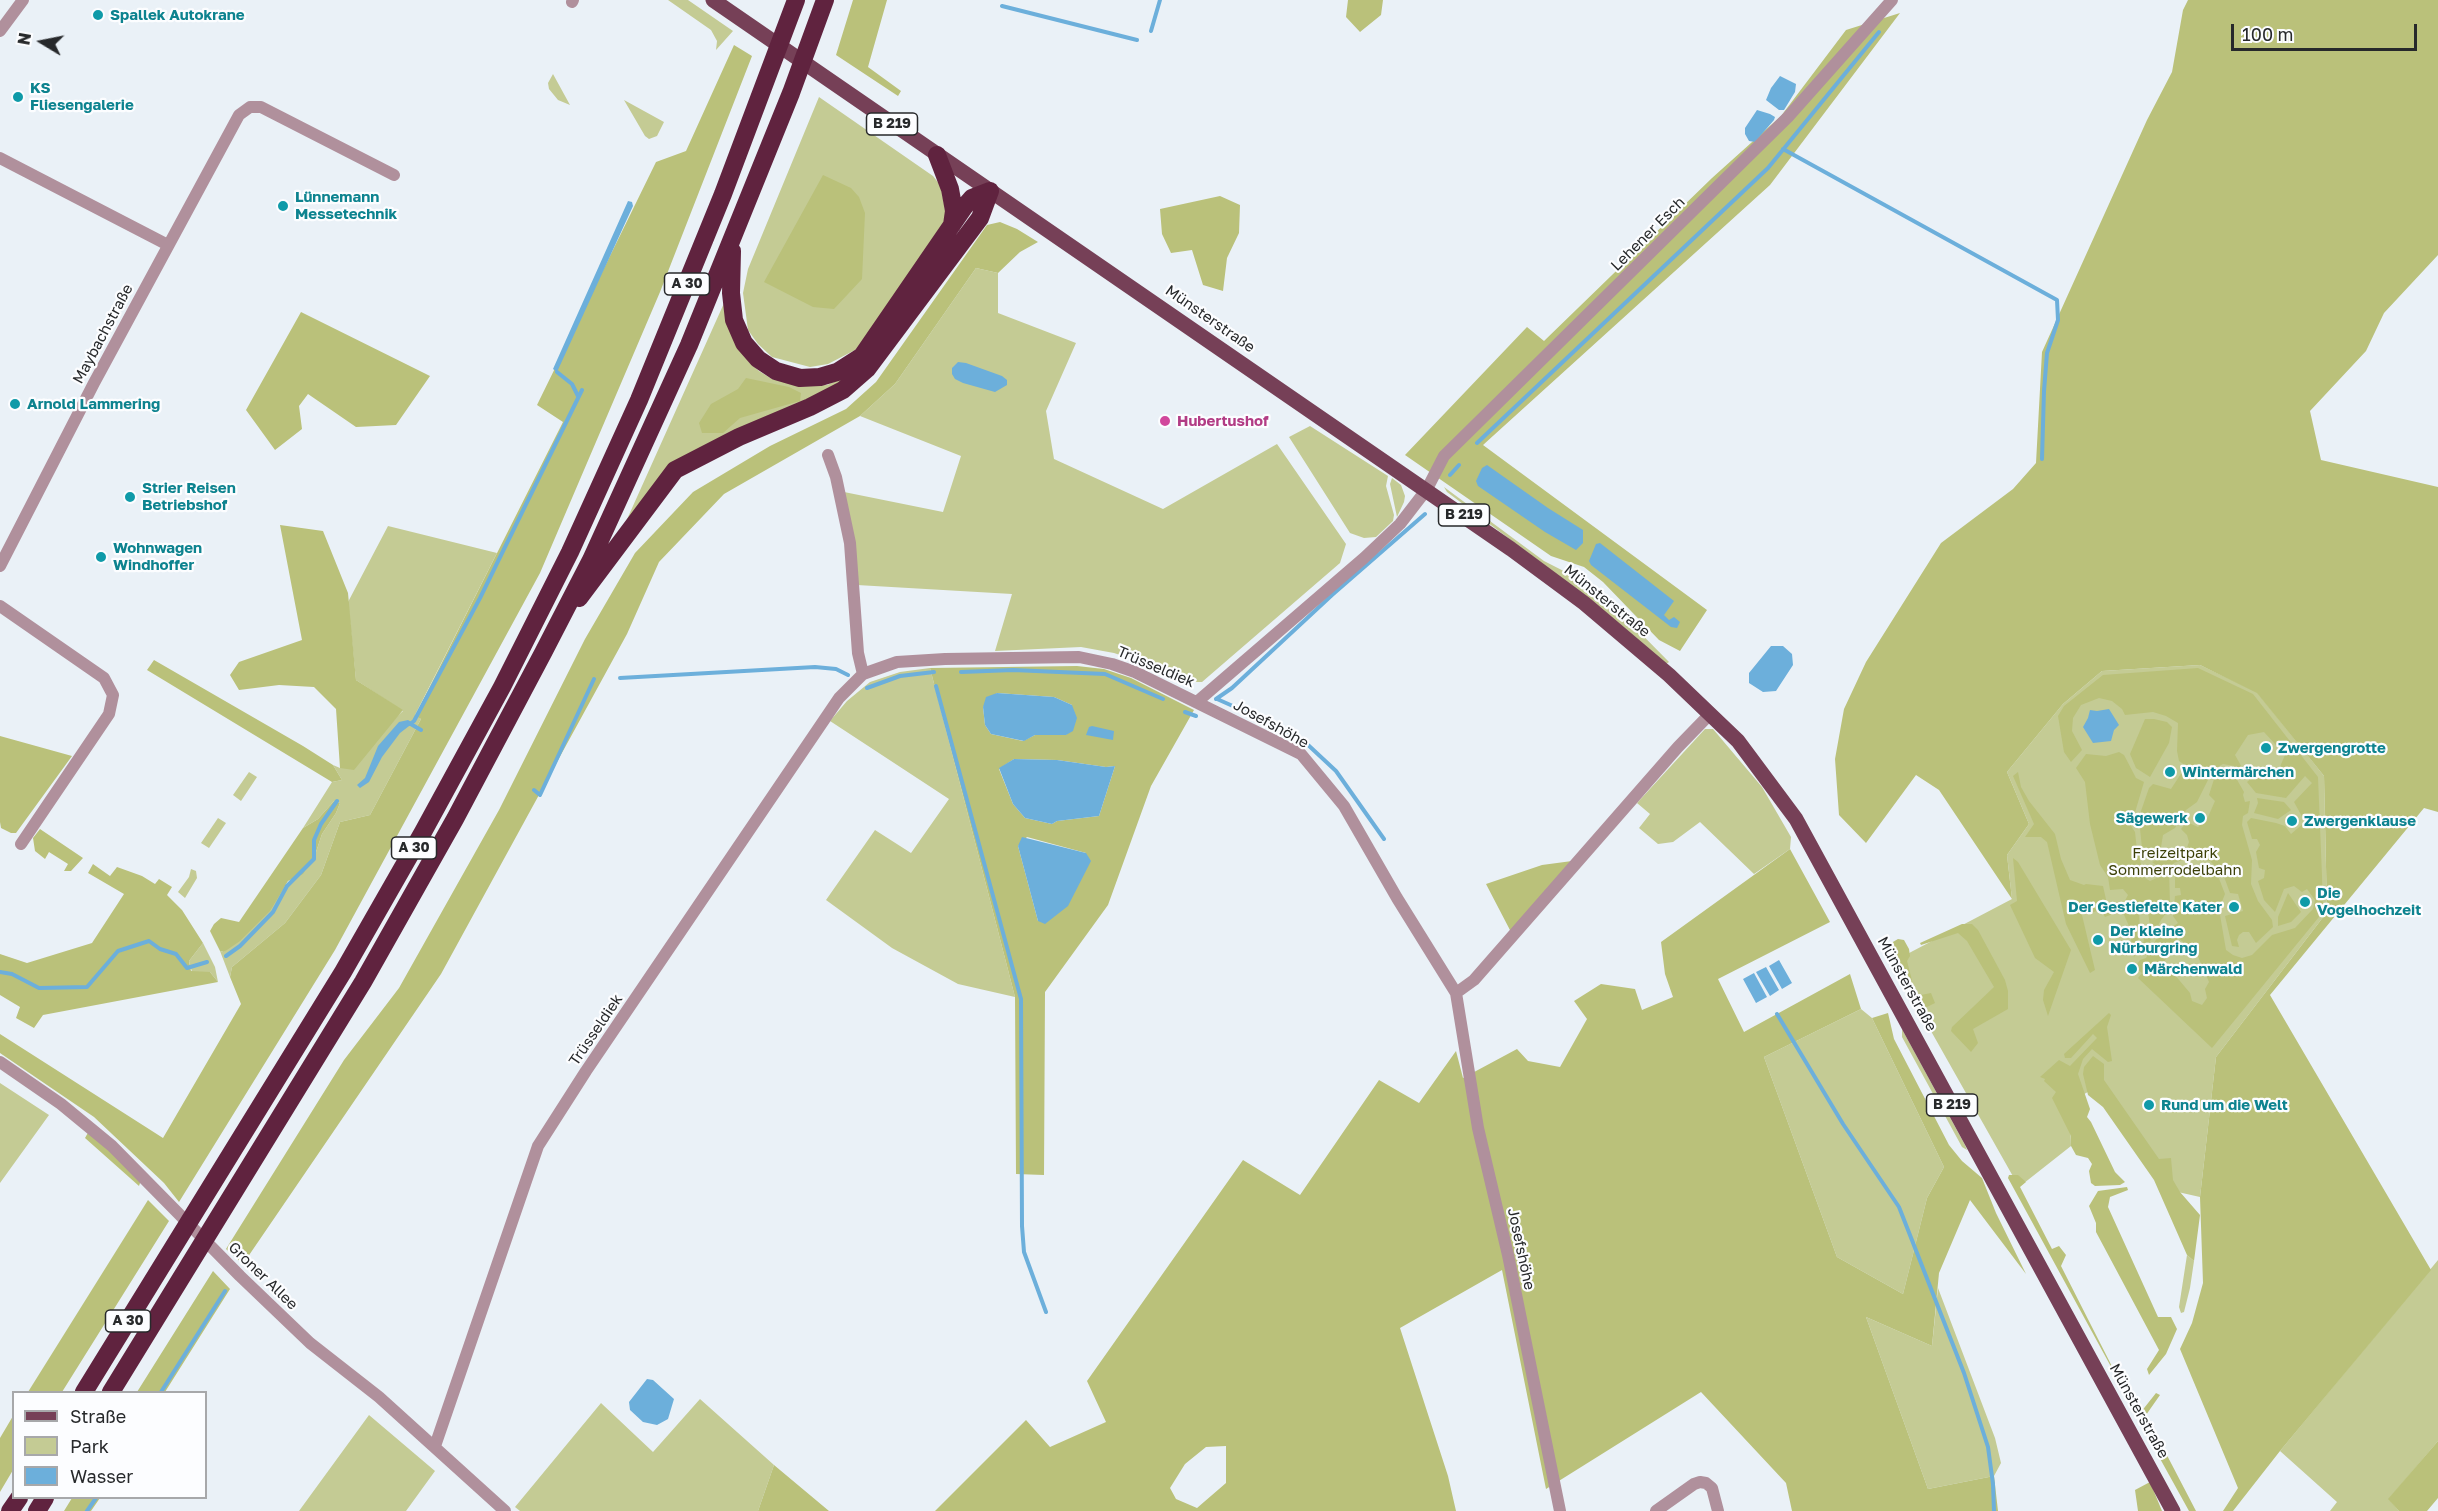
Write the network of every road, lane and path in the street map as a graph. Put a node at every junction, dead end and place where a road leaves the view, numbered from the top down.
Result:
1 (23, 0) edge
2 (713, 0) edge
3 (796, 0) edge
4 (825, 0) edge
5 (1892, 0) edge
6 (0, 31) edge
7 (938, 155) junction
8 (0, 159) edge
9 (394, 175) dead end
10 (990, 191) junction
11 (952, 225) junction
12 (733, 240) junction
13 (168, 245) junction
14 (828, 456) dead end
15 (1427, 489) junction
16 (0, 566) edge
17 (0, 606) edge
18 (555, 628) junction
19 (863, 674) junction
20 (1198, 701) junction
21 (1710, 714) junction
22 (21, 844) dead end
23 (1456, 993) junction
24 (0, 1062) edge
25 (85, 1391) edge
26 (112, 1391) edge
27 (435, 1446) junction
28 (505, 1511) edge
29 (1560, 1511) edge
30 (1656, 1511) edge
31 (1718, 1511) edge
32 (2173, 1511) edge

1 - 6 street
2 - 7 main road, Münsterstraße / B 219
3 - 25 highway, A 30
4 - 12 highway, A 30
5 - 15 street, Lehener Esch
7 - 10 main road, Münsterstraße / B 219
7 - 11 highway
8 - 13 street
9 - 13 street, Maybachstraße
10 - 11 highway
10 - 15 main road, Münsterstraße / B 219
10 - 18 highway
11 - 12 highway
12 - 18 highway, A 30
13 - 16 street, Maybachstraße
14 - 19 street
15 - 20 street, Trüsseldiek
15 - 21 main road, Münsterstraße / B 219
17 - 22 street
18 - 26 highway, A 30
19 - 20 street, Trüsseldiek
19 - 27 street, Trüsseldiek
20 - 23 street, Josefshöhe
21 - 23 street
21 - 32 main road, Münsterstraße / B 219
23 - 29 street, Josefshöhe
24 - 27 street, Groner Allee
27 - 28 street, Groner Allee
30 - 31 street

